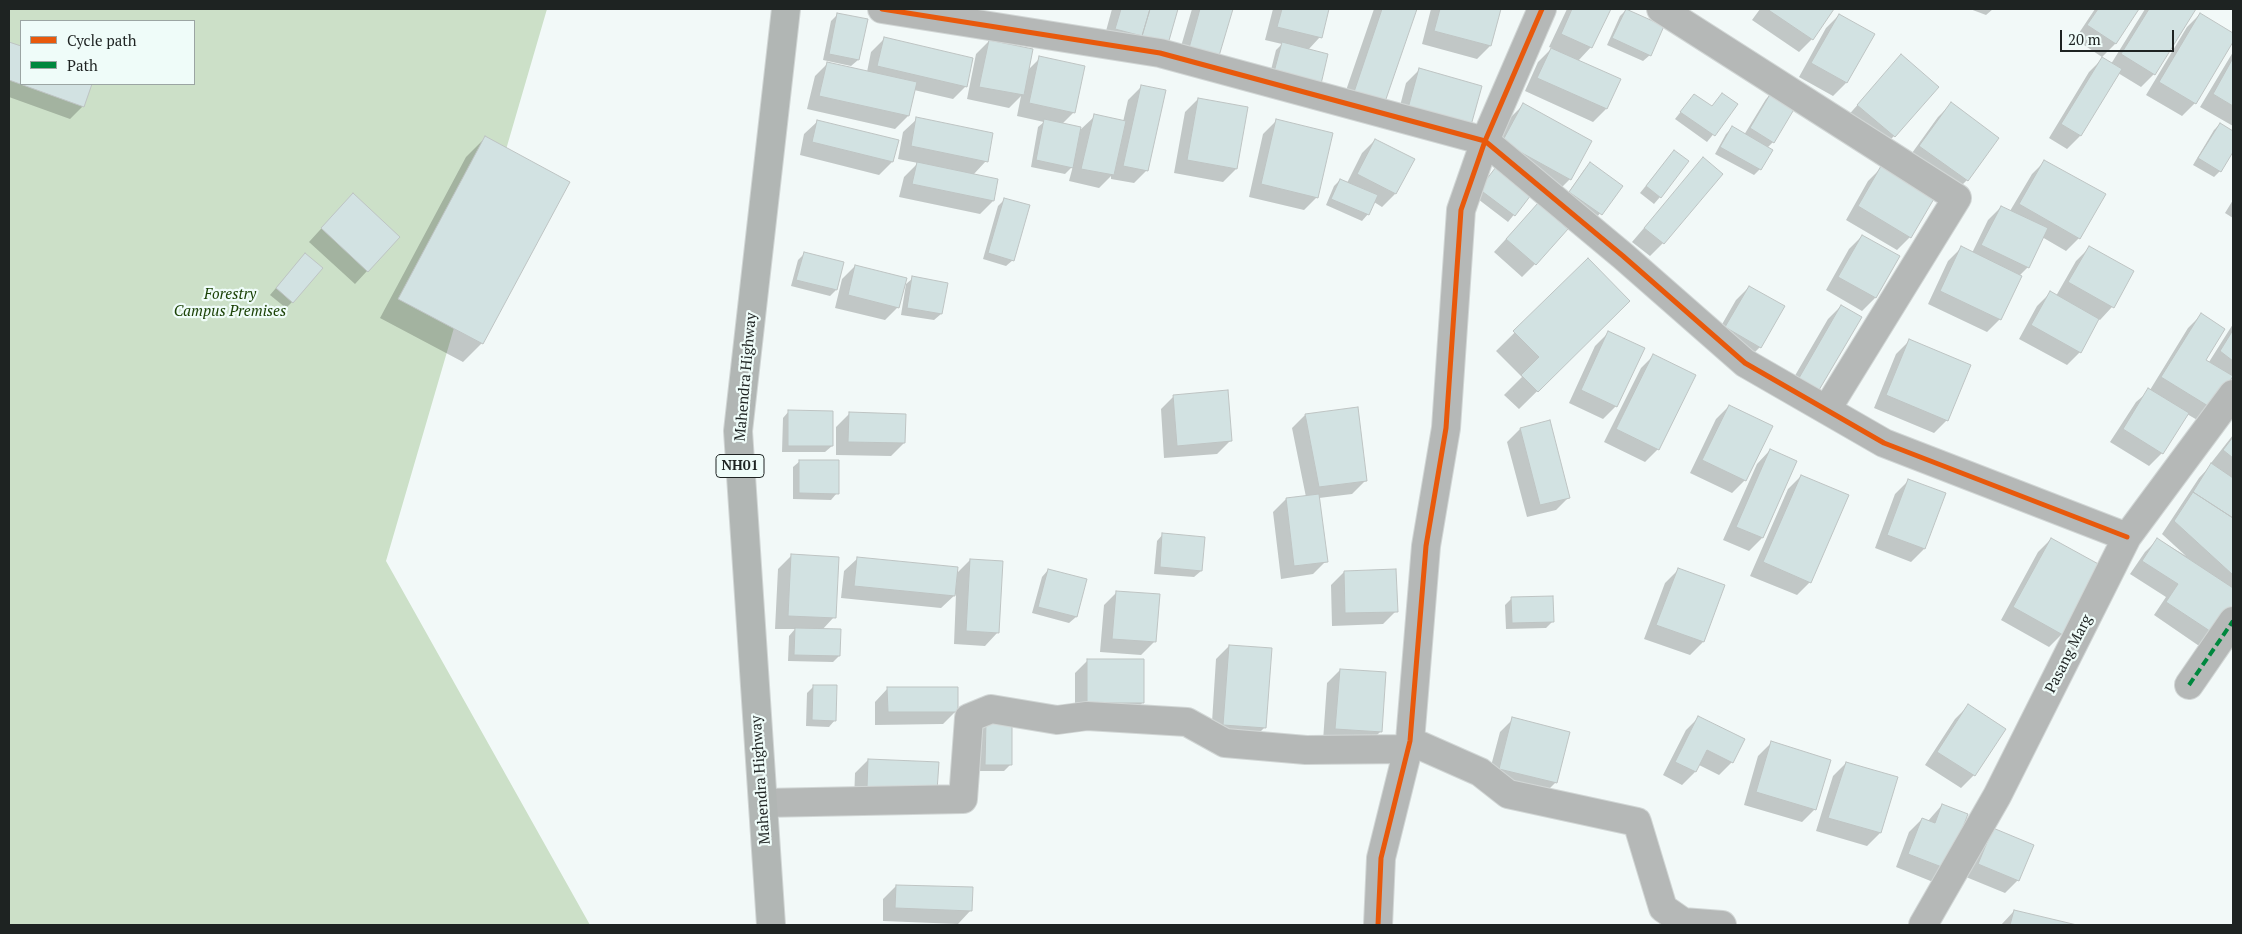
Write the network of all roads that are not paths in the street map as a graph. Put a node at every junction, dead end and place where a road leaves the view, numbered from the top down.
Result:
1 (786, 9) edge
2 (882, 9) edge
3 (1542, 9) edge
4 (1662, 9) edge
5 (1485, 142) junction
6 (2233, 394) edge
7 (1827, 409) junction
8 (2127, 537) junction
9 (2233, 620) edge
10 (2190, 685) dead end
11 (1410, 745) junction
12 (763, 803) junction
13 (771, 925) edge
14 (1378, 925) edge
15 (1722, 925) edge
16 (1923, 925) edge

1 - 12 highway, Mahendra Highway / NH01
2 - 5 street
3 - 5 street
4 - 7 street
5 - 7 street
5 - 11 street
6 - 8 street, Pasang Marg
7 - 8 street
8 - 16 street, Pasang Marg
9 - 10 street
11 - 12 street
11 - 14 street
11 - 15 street
12 - 13 highway, Mahendra Highway / NH01

